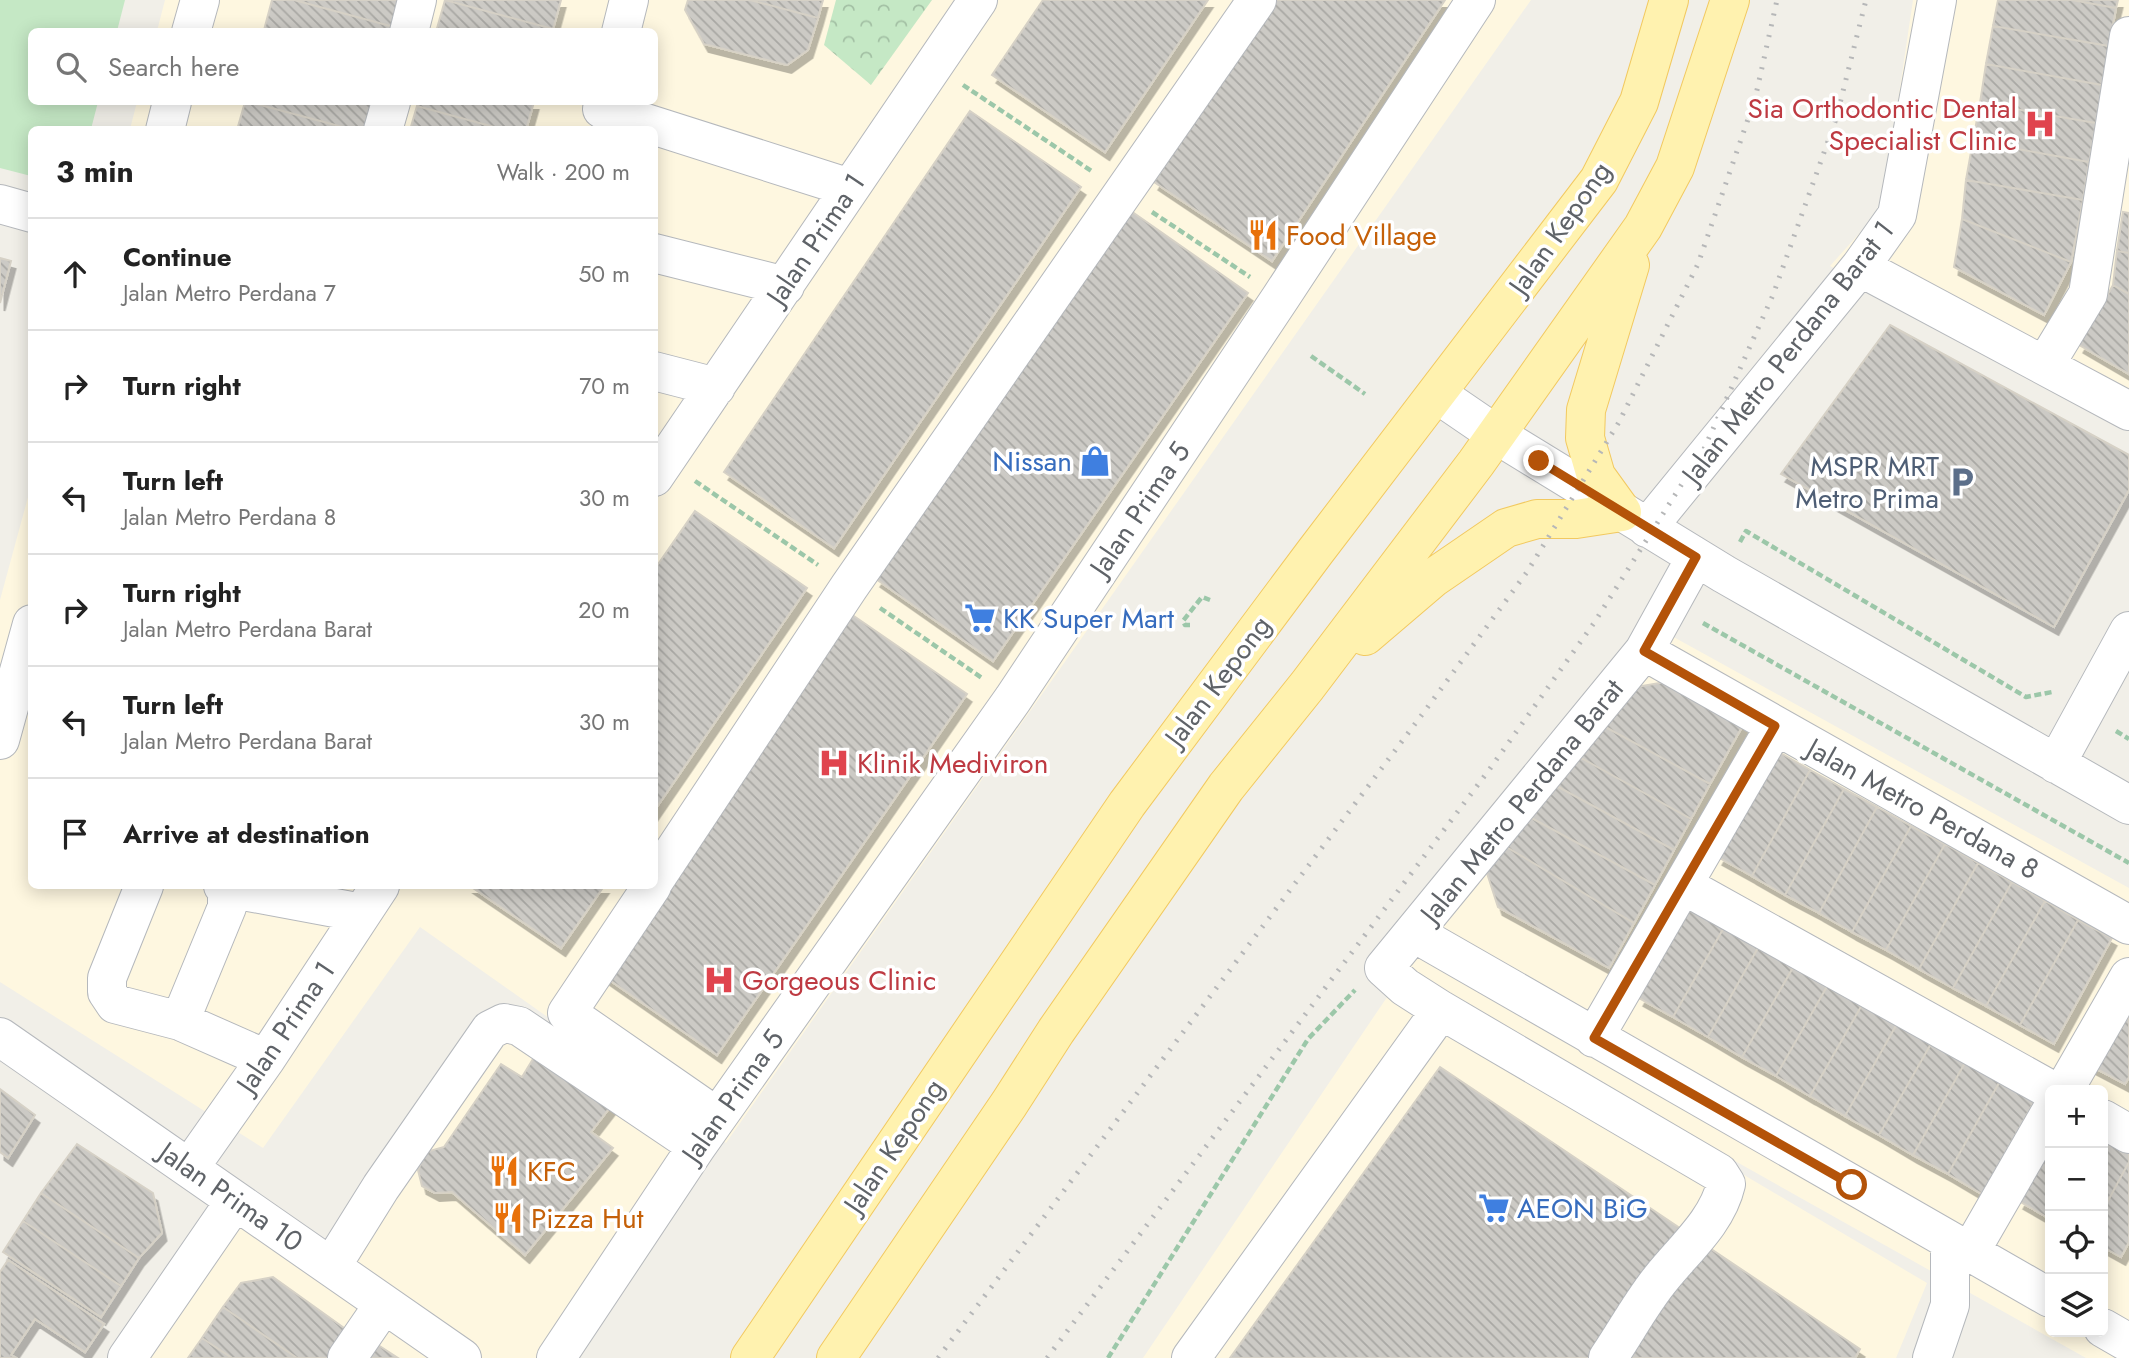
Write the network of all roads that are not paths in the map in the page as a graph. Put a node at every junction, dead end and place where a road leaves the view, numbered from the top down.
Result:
1 (200, 0) edge
2 (417, 0) edge
3 (629, 0) edge
4 (978, 0) edge
5 (1257, 0) edge
6 (1476, 0) edge
7 (1670, 0) edge
8 (1730, 0) edge
9 (1937, 0) edge
10 (192, 28) edge
11 (410, 28) edge
12 (622, 28) edge
13 (2129, 36) edge
14 (171, 105) edge
15 (389, 105) edge
16 (601, 113) edge
17 (166, 126) edge
18 (384, 126) edge
19 (644, 126) edge
20 (658, 130) edge
21 (850, 188) junction
22 (0, 204) edge
23 (28, 212) edge
24 (1643, 227) junction
25 (658, 254) edge
26 (1860, 267) junction
27 (785, 286) junction
28 (2045, 365) junction
29 (658, 372) edge
30 (716, 387) junction
31 (1437, 394) junction
32 (2129, 411) edge
33 (1497, 435) junction
34 (658, 471) edge
35 (1634, 520) junction
36 (1696, 557) junction
37 (2129, 631) edge
38 (28, 638) edge
39 (1644, 651) junction
40 (1307, 686) junction
41 (1775, 726) junction
42 (0, 740) edge
43 (2056, 764) junction
44 (2129, 805) edge
45 (658, 875) edge
46 (1683, 885) junction
47 (143, 889) edge
48 (225, 889) edge
49 (247, 889) edge
50 (650, 889) edge
51 (371, 900) edge
52 (2129, 925) edge
53 (1414, 933) junction
54 (2129, 977) edge
55 (1441, 1010) junction
56 (180, 1021) junction
57 (0, 1037) edge
58 (1594, 1038) junction
59 (266, 1059) junction
60 (2067, 1085) edge
61 (2045, 1087) edge
62 (1009, 1104) junction
63 (2045, 1122) edge
64 (2108, 1122) edge
65 (707, 1131) junction
66 (2129, 1134) edge
67 (190, 1167) junction
68 (235, 1201) junction
69 (1971, 1253) junction
70 (331, 1267) junction
71 (2045, 1295) edge
72 (384, 1304) junction
73 (2108, 1331) edge
74 (2129, 1343) edge
75 (127, 1358) edge
76 (347, 1358) edge
77 (462, 1358) edge
78 (556, 1358) edge
79 (750, 1358) edge
80 (836, 1358) edge
81 (867, 1358) edge
82 (1191, 1358) edge
83 (1608, 1358) edge
84 (1932, 1358) edge

1 - 10 street
2 - 11 street
3 - 12 street
4 - 21 street, Jalan Prima 1
5 - 45 street
6 - 65 street, Jalan Prima 5
7 - 31 main road, Jalan Kepong
8 - 24 main road
9 - 26 street, Jalan Metro Perdana Barat 1
13 - 28 street
14 - 17 street
15 - 18 street
16 - 19 street
20 - 21 street
21 - 27 street, Jalan Prima 1
22 - 23 street
24 - 33 main road
24 - 35 main road
25 - 27 street
26 - 28 street
26 - 35 street, Jalan Metro Perdana Barat 1
27 - 30 street, Jalan Prima 1
28 - 32 street
29 - 30 street
30 - 34 street, Jalan Prima 1
31 - 33 street
31 - 79 main road, Jalan Kepong
33 - 35 street
33 - 40 main road
35 - 36 street
35 - 40 main road
36 - 39 street, Jalan Metro Perdana Barat
36 - 43 street
37 - 43 street
38 - 42 street
39 - 41 street, Jalan Metro Perdana 8
39 - 53 street, Jalan Metro Perdana Barat
40 - 62 main road
41 - 46 street
41 - 52 street, Jalan Metro Perdana 8
43 - 44 street
46 - 58 street
46 - 61 street
47 - 56 street
48 - 56 street
49 - 51 street
50 - 65 street
51 - 59 street, Jalan Prima 1
53 - 55 street, Jalan Metro Perdana Barat
53 - 58 street
54 - 60 street
55 - 82 street
55 - 83 street
56 - 59 street
57 - 67 street, Jalan Prima 10
58 - 69 street
59 - 67 street, Jalan Prima 1
62 - 80 main road
62 - 81 main road
63 - 69 street
64 - 66 street
65 - 70 street
65 - 78 street, Jalan Prima 5
67 - 68 street, Jalan Prima 10
68 - 70 street, Jalan Prima 10
68 - 75 street
69 - 71 street
69 - 84 street
70 - 72 street, Jalan Prima 10
72 - 76 street
72 - 77 street, Jalan Prima 10
73 - 74 street

